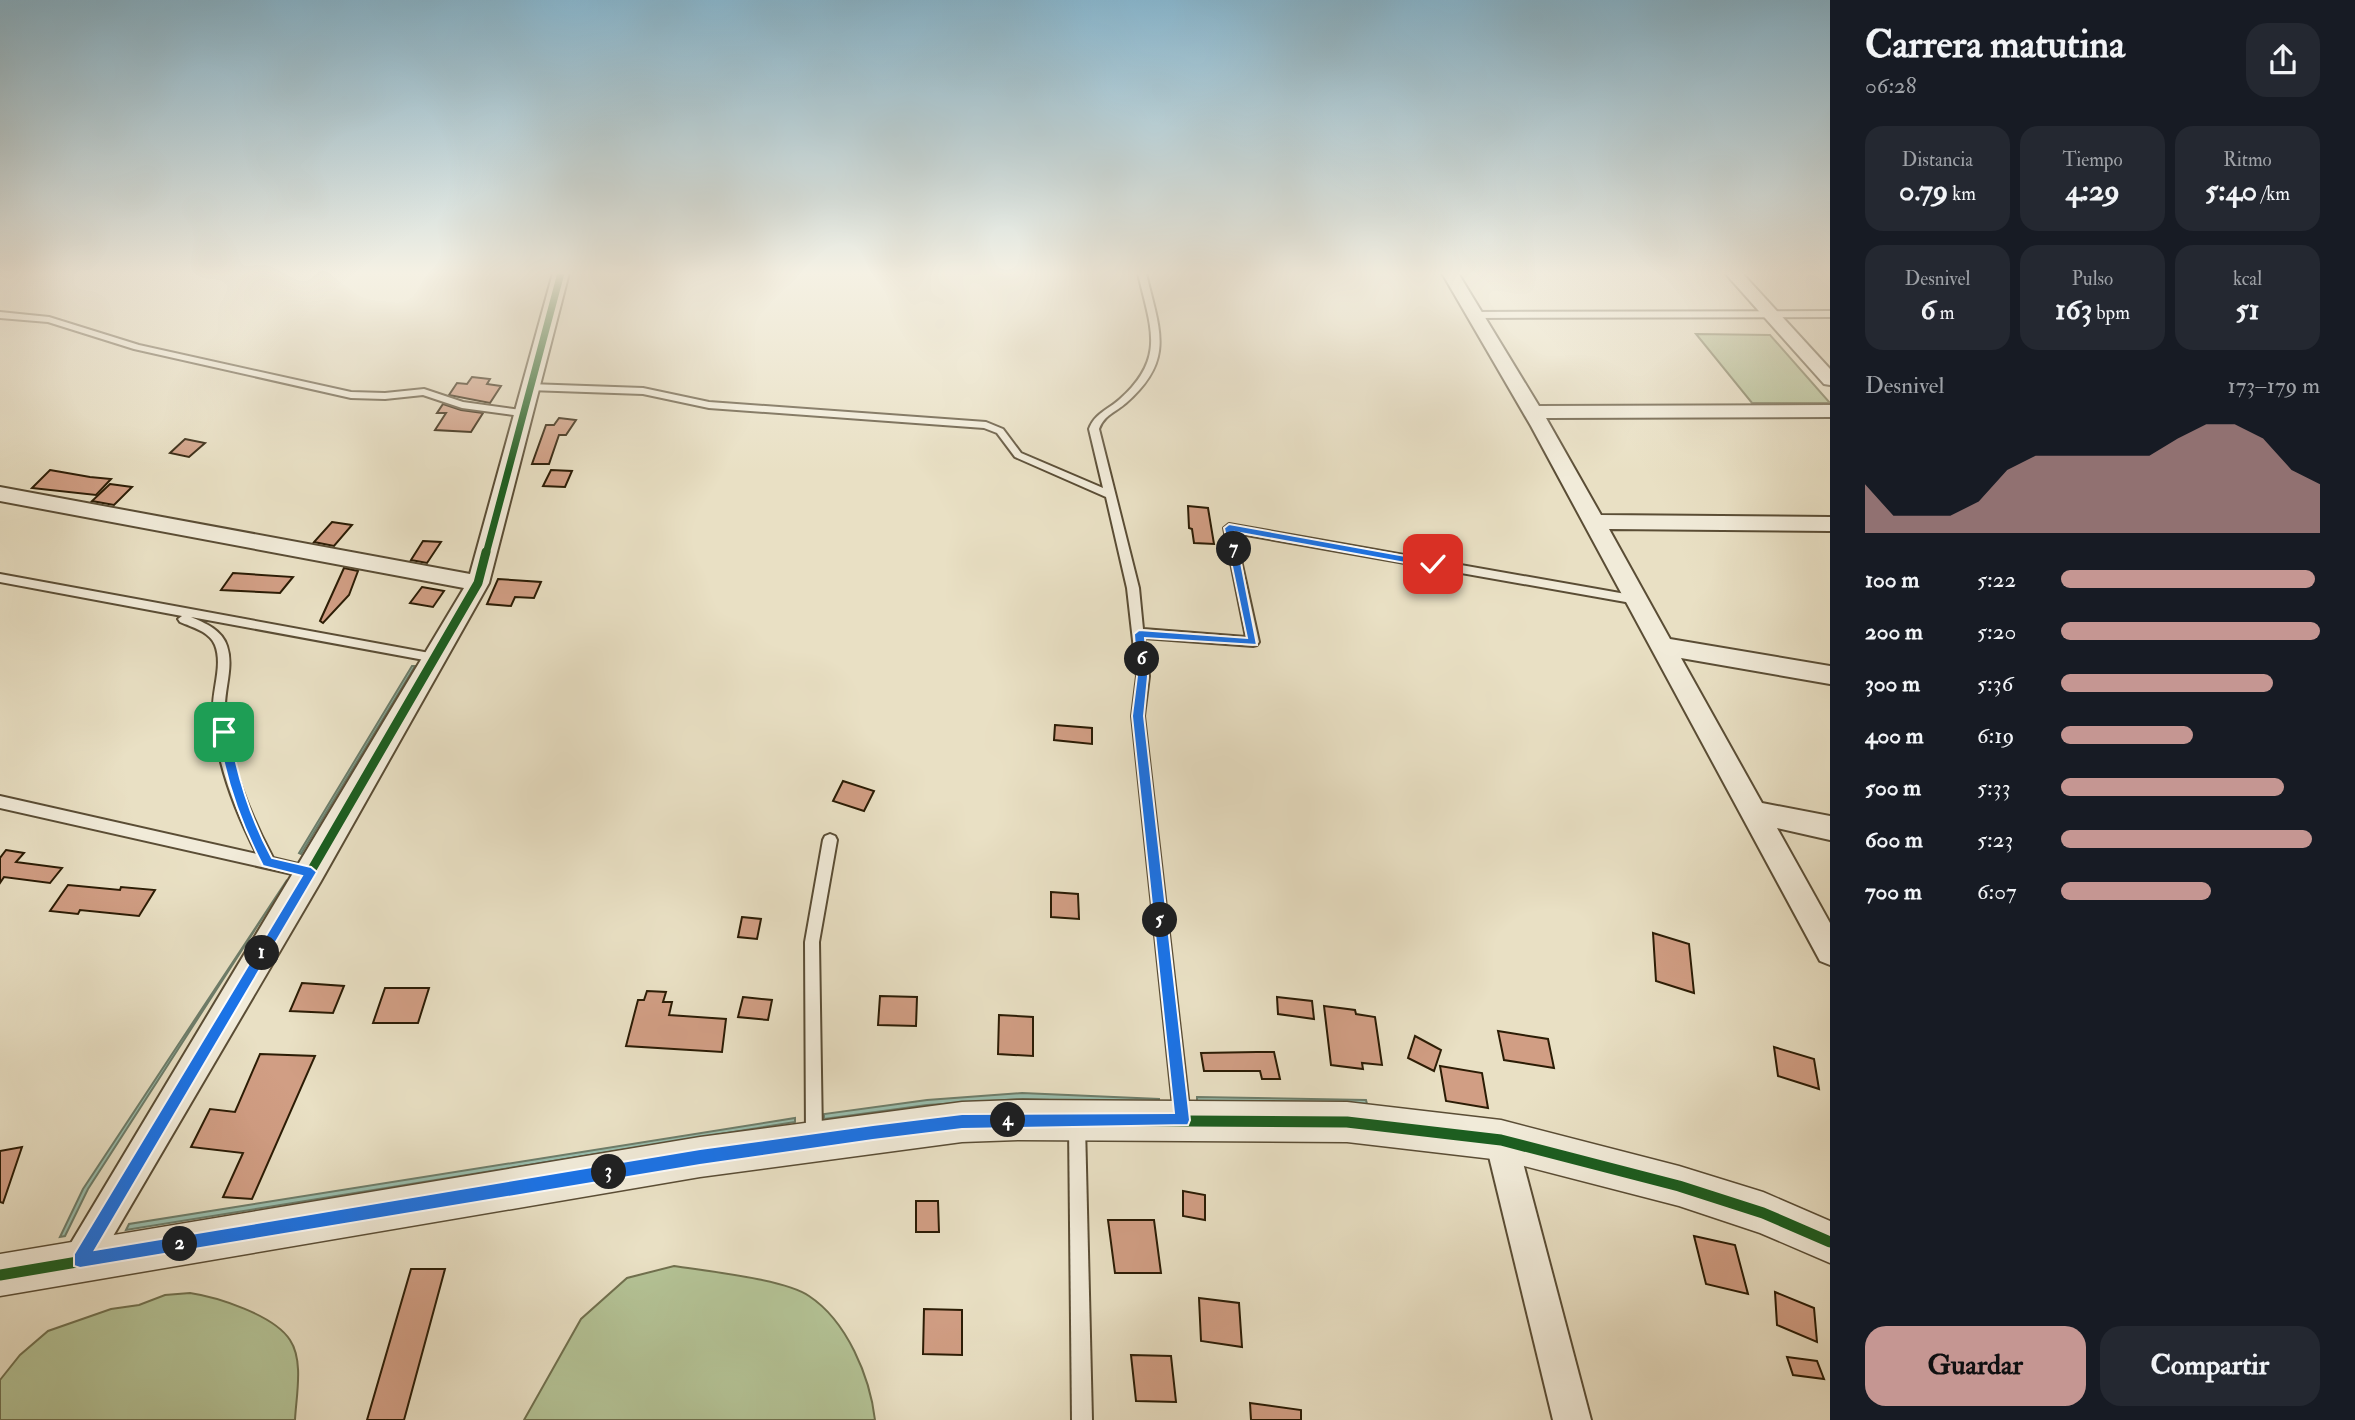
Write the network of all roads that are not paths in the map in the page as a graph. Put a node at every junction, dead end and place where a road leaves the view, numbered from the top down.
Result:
1 (111, 339) edge
2 (542, 339) edge
3 (1155, 339) edge
4 (1489, 339) edge
5 (1793, 339) edge
6 (1830, 380) edge
7 (525, 400) junction
8 (1830, 411) edge
9 (1532, 412) junction
10 (0, 494) edge
11 (1110, 495) junction
12 (1594, 522) junction
13 (1830, 524) edge
14 (0, 578) edge
15 (478, 583) junction
16 (1637, 600) junction
17 (168, 611) junction
18 (1139, 634) junction
19 (1662, 646) junction
20 (435, 659) junction
21 (1830, 676) edge
22 (0, 802) edge
23 (1753, 812) junction
24 (1830, 828) edge
25 (830, 840) dead end
26 (268, 862) junction
27 (311, 872) junction
28 (1830, 951) edge
29 (1182, 1120) junction
30 (1077, 1121) junction
31 (1501, 1140) junction
32 (814, 1141) junction
33 (1830, 1242) edge
34 (80, 1260) junction
35 (0, 1275) edge
36 (1082, 1420) edge
37 (1572, 1420) edge

1 - 7 lane
2 - 7 street
3 - 11 lane
4 - 9 street
5 - 6 street
7 - 11 lane
7 - 15 street
8 - 9 street
9 - 12 street
10 - 15 street
11 - 18 lane
12 - 13 street
12 - 16 street
14 - 17 lane
15 - 20 street
16 - 18 lane
16 - 19 street
17 - 20 lane
17 - 26 lane
18 - 29 lane
19 - 21 street
19 - 23 street
20 - 27 street
22 - 26 lane
23 - 24 street
23 - 28 street
25 - 32 lane
26 - 27 lane
27 - 34 street
29 - 30 street
29 - 31 street
30 - 32 street
30 - 36 lane
31 - 33 street
31 - 37 street
32 - 34 street
34 - 35 street

